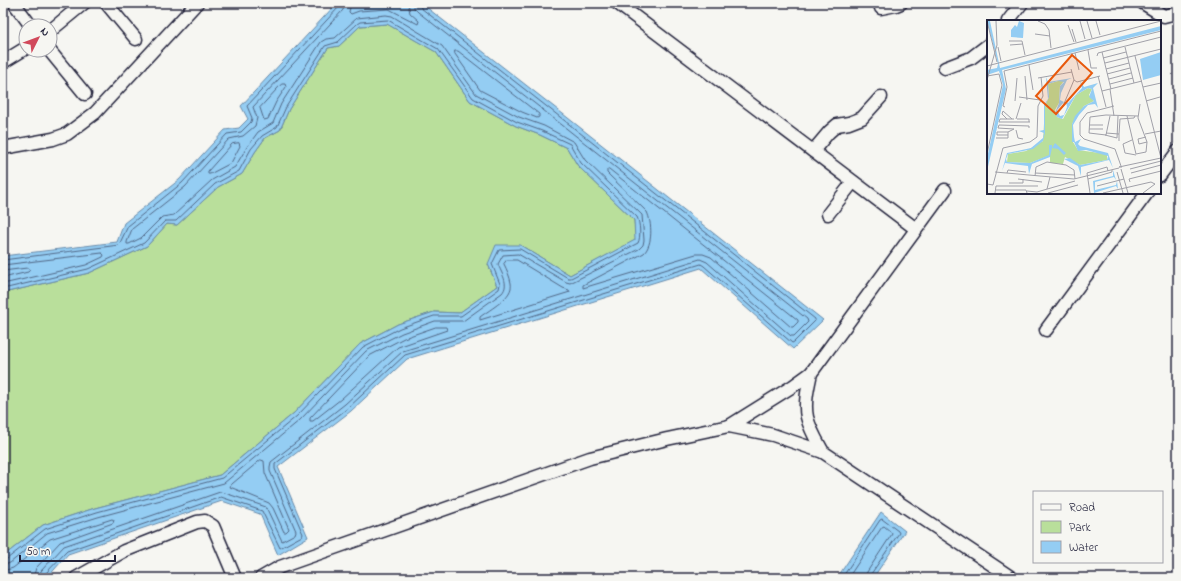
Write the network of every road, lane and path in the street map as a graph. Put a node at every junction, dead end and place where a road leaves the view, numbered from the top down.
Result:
1 (14, 3) edge
2 (84, 3) edge
3 (106, 3) edge
4 (197, 3) edge
5 (617, 3) edge
6 (901, 3) edge
7 (1022, 3) edge
8 (1143, 3) edge
9 (881, 8) dead end
10 (1178, 9) edge
11 (25, 18) edge
12 (1009, 20) edge
13 (58, 24) edge
14 (136, 39) dead end
15 (987, 46) edge
16 (18, 53) edge
17 (56, 58) edge
18 (3, 62) edge
19 (945, 68) dead end
20 (85, 94) dead end
21 (881, 97) dead end
22 (3, 148) edge
23 (813, 151) junction
24 (1178, 151) edge
25 (1161, 174) edge
26 (853, 182) junction
27 (945, 190) dead end
28 (1146, 194) edge
29 (828, 214) dead end
30 (916, 230) junction
31 (1046, 330) dead end
32 (811, 373) junction
33 (729, 426) junction
34 (823, 452) junction
35 (76, 578) edge
36 (235, 578) edge
37 (261, 578) edge
38 (1012, 578) edge

1 - 11 street
2 - 13 street
3 - 14 street
4 - 22 street
5 - 23 street
6 - 9 street
7 - 12 street
8 - 10 street
15 - 19 street
16 - 18 street
17 - 20 street
21 - 23 street
23 - 26 street
24 - 25 street
26 - 29 street
26 - 30 street
27 - 30 street
28 - 31 street
30 - 32 street
32 - 33 street
32 - 34 street
33 - 34 street
33 - 37 street
34 - 38 street
35 - 36 street

